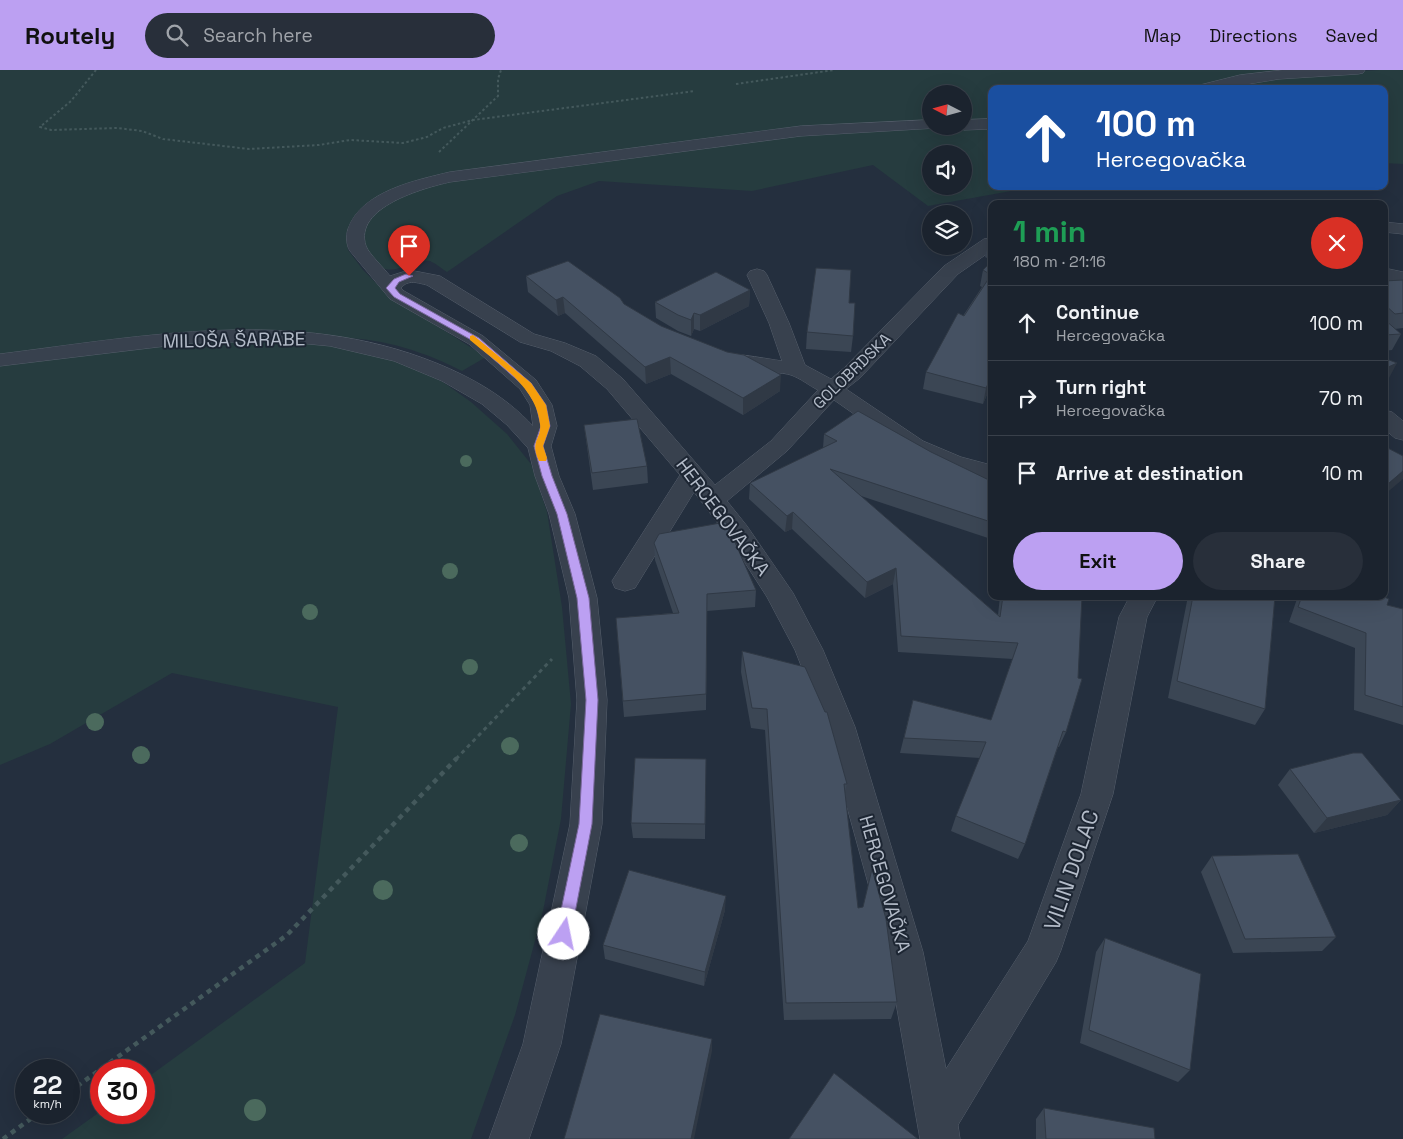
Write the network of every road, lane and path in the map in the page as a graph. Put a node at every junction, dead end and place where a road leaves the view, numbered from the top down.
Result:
1 (96, 70) edge
2 (501, 70) edge
3 (834, 70) edge
4 (1358, 70) edge
5 (736, 84) dead end
6 (1213, 85) edge
7 (696, 91) dead end
8 (473, 120) junction
9 (988, 124) edge
10 (922, 125) edge
11 (972, 125) edge
12 (416, 185) junction
13 (1388, 227) edge
14 (1403, 229) edge
15 (988, 245) edge
16 (757, 275) dead end
17 (1388, 275) edge
18 (1403, 278) edge
19 (390, 288) junction
20 (707, 351) edge
21 (0, 360) edge
22 (796, 369) junction
23 (832, 389) junction
24 (1388, 420) edge
25 (1403, 433) edge
26 (1403, 438) edge
27 (1388, 439) edge
28 (539, 446) junction
29 (988, 472) edge
30 (693, 474) junction
31 (713, 500) junction
32 (626, 581) dead end
33 (1142, 600) edge
34 (586, 623) junction
35 (80, 1084) edge
36 (24, 1124) edge
37 (939, 1129) edge
38 (3, 1139) edge
39 (509, 1139) edge

1 - 8 path
2 - 8 path
3 - 5 path
4 - 6 street
7 - 8 path
8 - 12 path
9 - 11 street
10 - 12 street
12 - 19 street
13 - 14 street
15 - 23 street, GOLOBRDSKA
16 - 22 street
17 - 18 street
19 - 28 street
19 - 30 street, HERCEGOVAČKA
20 - 22 street
21 - 28 street, MILOŠA ŠARABE
22 - 23 street
23 - 29 street
23 - 31 street, GOLOBRDSKA
24 - 25 street
26 - 27 street
28 - 34 street, MILOŠA ŠARABE
30 - 31 street, HERCEGOVAČKA
30 - 32 street
31 - 37 street, HERCEGOVAČKA
33 - 37 street, VILIN DOLAC
34 - 35 path
34 - 39 street, MILOŠA ŠARABE
36 - 38 path

